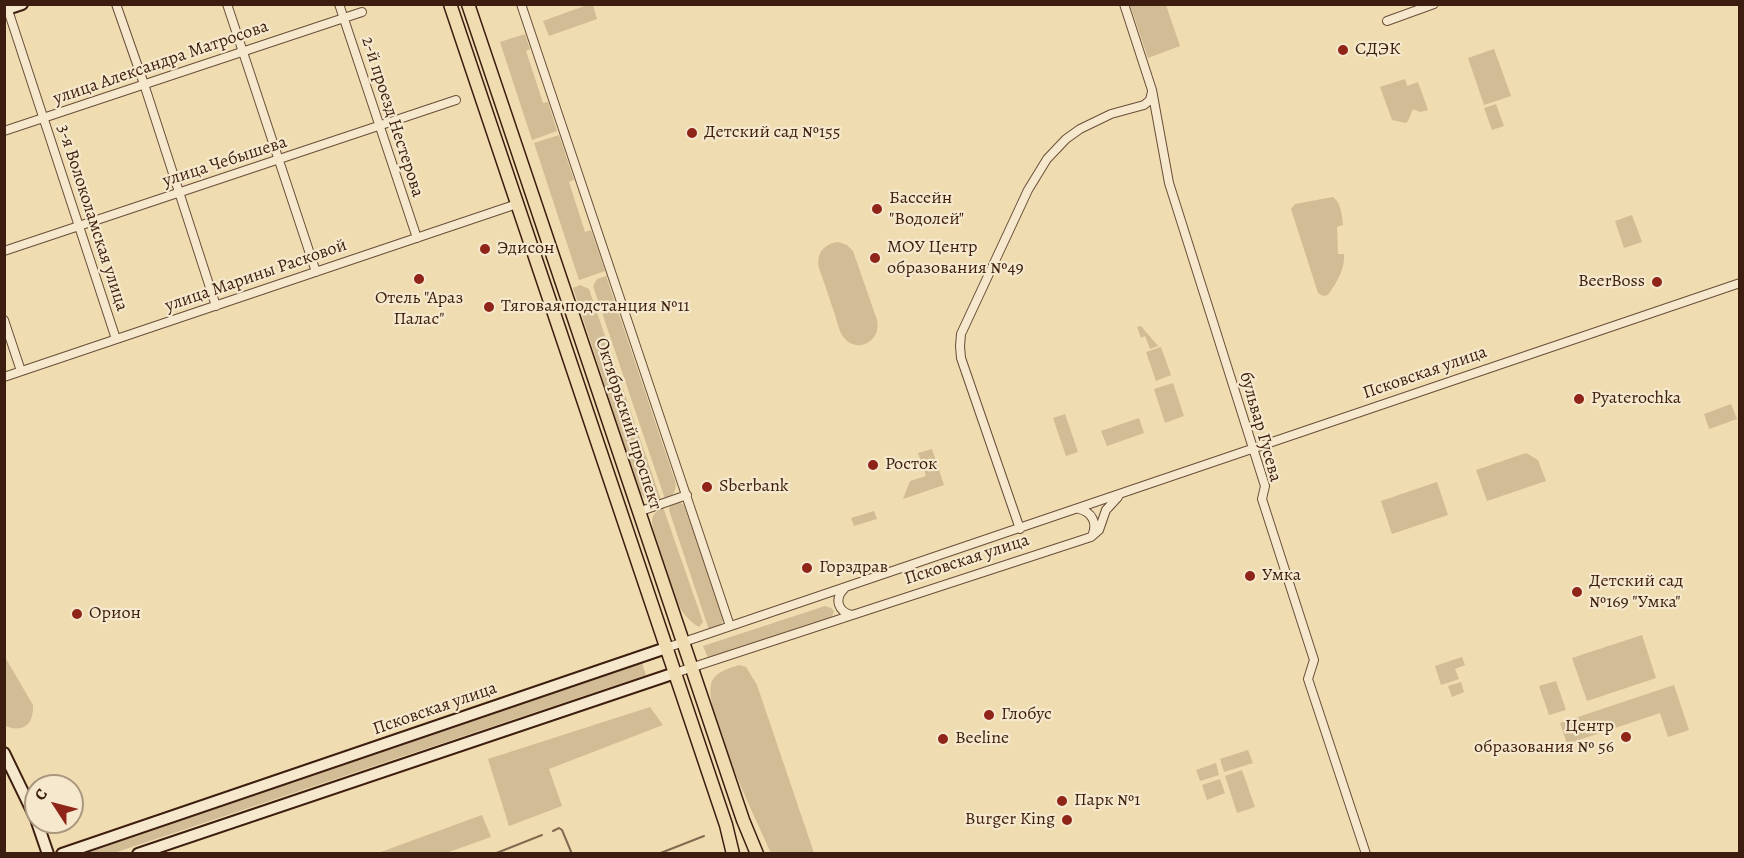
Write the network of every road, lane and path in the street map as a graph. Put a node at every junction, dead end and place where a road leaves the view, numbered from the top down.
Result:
1 (22, 4) edge
2 (116, 4) edge
3 (227, 4) edge
4 (339, 4) edge
5 (450, 4) edge
6 (468, 4) edge
7 (521, 4) edge
8 (1124, 4) edge
9 (1434, 4) edge
10 (6, 8) edge
11 (362, 12) dead end
12 (343, 18) junction
13 (1387, 21) dead end
14 (242, 51) junction
15 (144, 84) junction
16 (1152, 90) junction
17 (456, 100) dead end
18 (43, 118) junction
19 (380, 126) junction
20 (4, 131) edge
21 (279, 159) junction
22 (179, 192) junction
23 (518, 204) junction
24 (79, 227) junction
25 (417, 238) junction
26 (4, 251) edge
27 (316, 272) junction
28 (1740, 283) edge
29 (216, 306) junction
30 (4, 320) edge
31 (116, 339) junction
32 (21, 371) junction
33 (4, 377) edge
34 (1254, 449) junction
35 (1121, 494) junction
36 (687, 495) junction
37 (1077, 509) junction
38 (638, 512) junction
39 (1020, 529) junction
40 (1091, 537) junction
41 (847, 587) junction
42 (820, 596) junction
43 (853, 615) junction
44 (833, 622) junction
45 (730, 626) junction
46 (683, 642) junction
47 (666, 648) junction
48 (692, 668) junction
49 (675, 673) junction
50 (4, 753) edge
51 (24, 794) edge
52 (42, 834) edge
53 (48, 854) edge
54 (62, 854) edge
55 (138, 854) edge
56 (733, 854) edge
57 (757, 854) edge
58 (1366, 854) edge

1 - 10 main road
2 - 15 street
3 - 14 street
4 - 12 street, 2-й проезд Нестерова
5 - 23 main road, Октябрьский проспект
6 - 38 main road, Октябрьский проспект
7 - 36 street
8 - 16 street, бульвар Гусева
9 - 13 street
10 - 18 street, 3-я Волоколамская улица
11 - 12 street, улица Александра Матросова
12 - 14 street, улица Александра Матросова
12 - 19 street, 2-й проезд Нестерова
14 - 15 street, улица Александра Матросова
14 - 21 street
15 - 18 street, улица Александра Матросова
15 - 22 street
16 - 34 street, бульвар Гусева
16 - 39 street
17 - 19 street, улица Чебышева
18 - 20 street, улица Александра Матросова
18 - 24 street, 3-я Волоколамская улица
19 - 21 street, улица Чебышева
19 - 25 street, 2-й проезд Нестерова
21 - 22 street, улица Чебышева
21 - 27 street
22 - 24 street, улица Чебышева
22 - 29 street
23 - 25 street, улица Марины Расковой
23 - 47 main road, Октябрьский проспект
24 - 26 street, улица Чебышева
24 - 31 street, 3-я Волоколамская улица
25 - 27 street, улица Марины Расковой
27 - 29 street, улица Марины Расковой
28 - 34 street, Псковская улица
29 - 31 street, улица Марины Расковой
30 - 32 street
31 - 32 street, улица Марины Расковой
32 - 33 street, улица Марины Расковой
34 - 35 street, Псковская улица
34 - 58 street, бульвар Гусева
35 - 37 street, Псковская улица
35 - 40 street
36 - 38 street
36 - 45 street
37 - 39 street, Псковская улица
37 - 40 street
38 - 46 main road, Октябрьский проспект
39 - 41 street, Псковская улица
40 - 43 street, Псковская улица
41 - 42 street, Псковская улица
41 - 43 street
42 - 44 street
42 - 45 street, Псковская улица
43 - 44 street, Псковская улица
44 - 48 street, Псковская улица
45 - 46 street, Псковская улица
46 - 47 street, Псковская улица
46 - 48 main road, Октябрьский проспект
47 - 49 main road, Октябрьский проспект
47 - 54 main road, Псковская улица
48 - 49 street, Псковская улица
48 - 57 main road, Октябрьский проспект
49 - 55 main road, Псковская улица
49 - 56 main road, Октябрьский проспект
50 - 51 main road
52 - 53 main road

